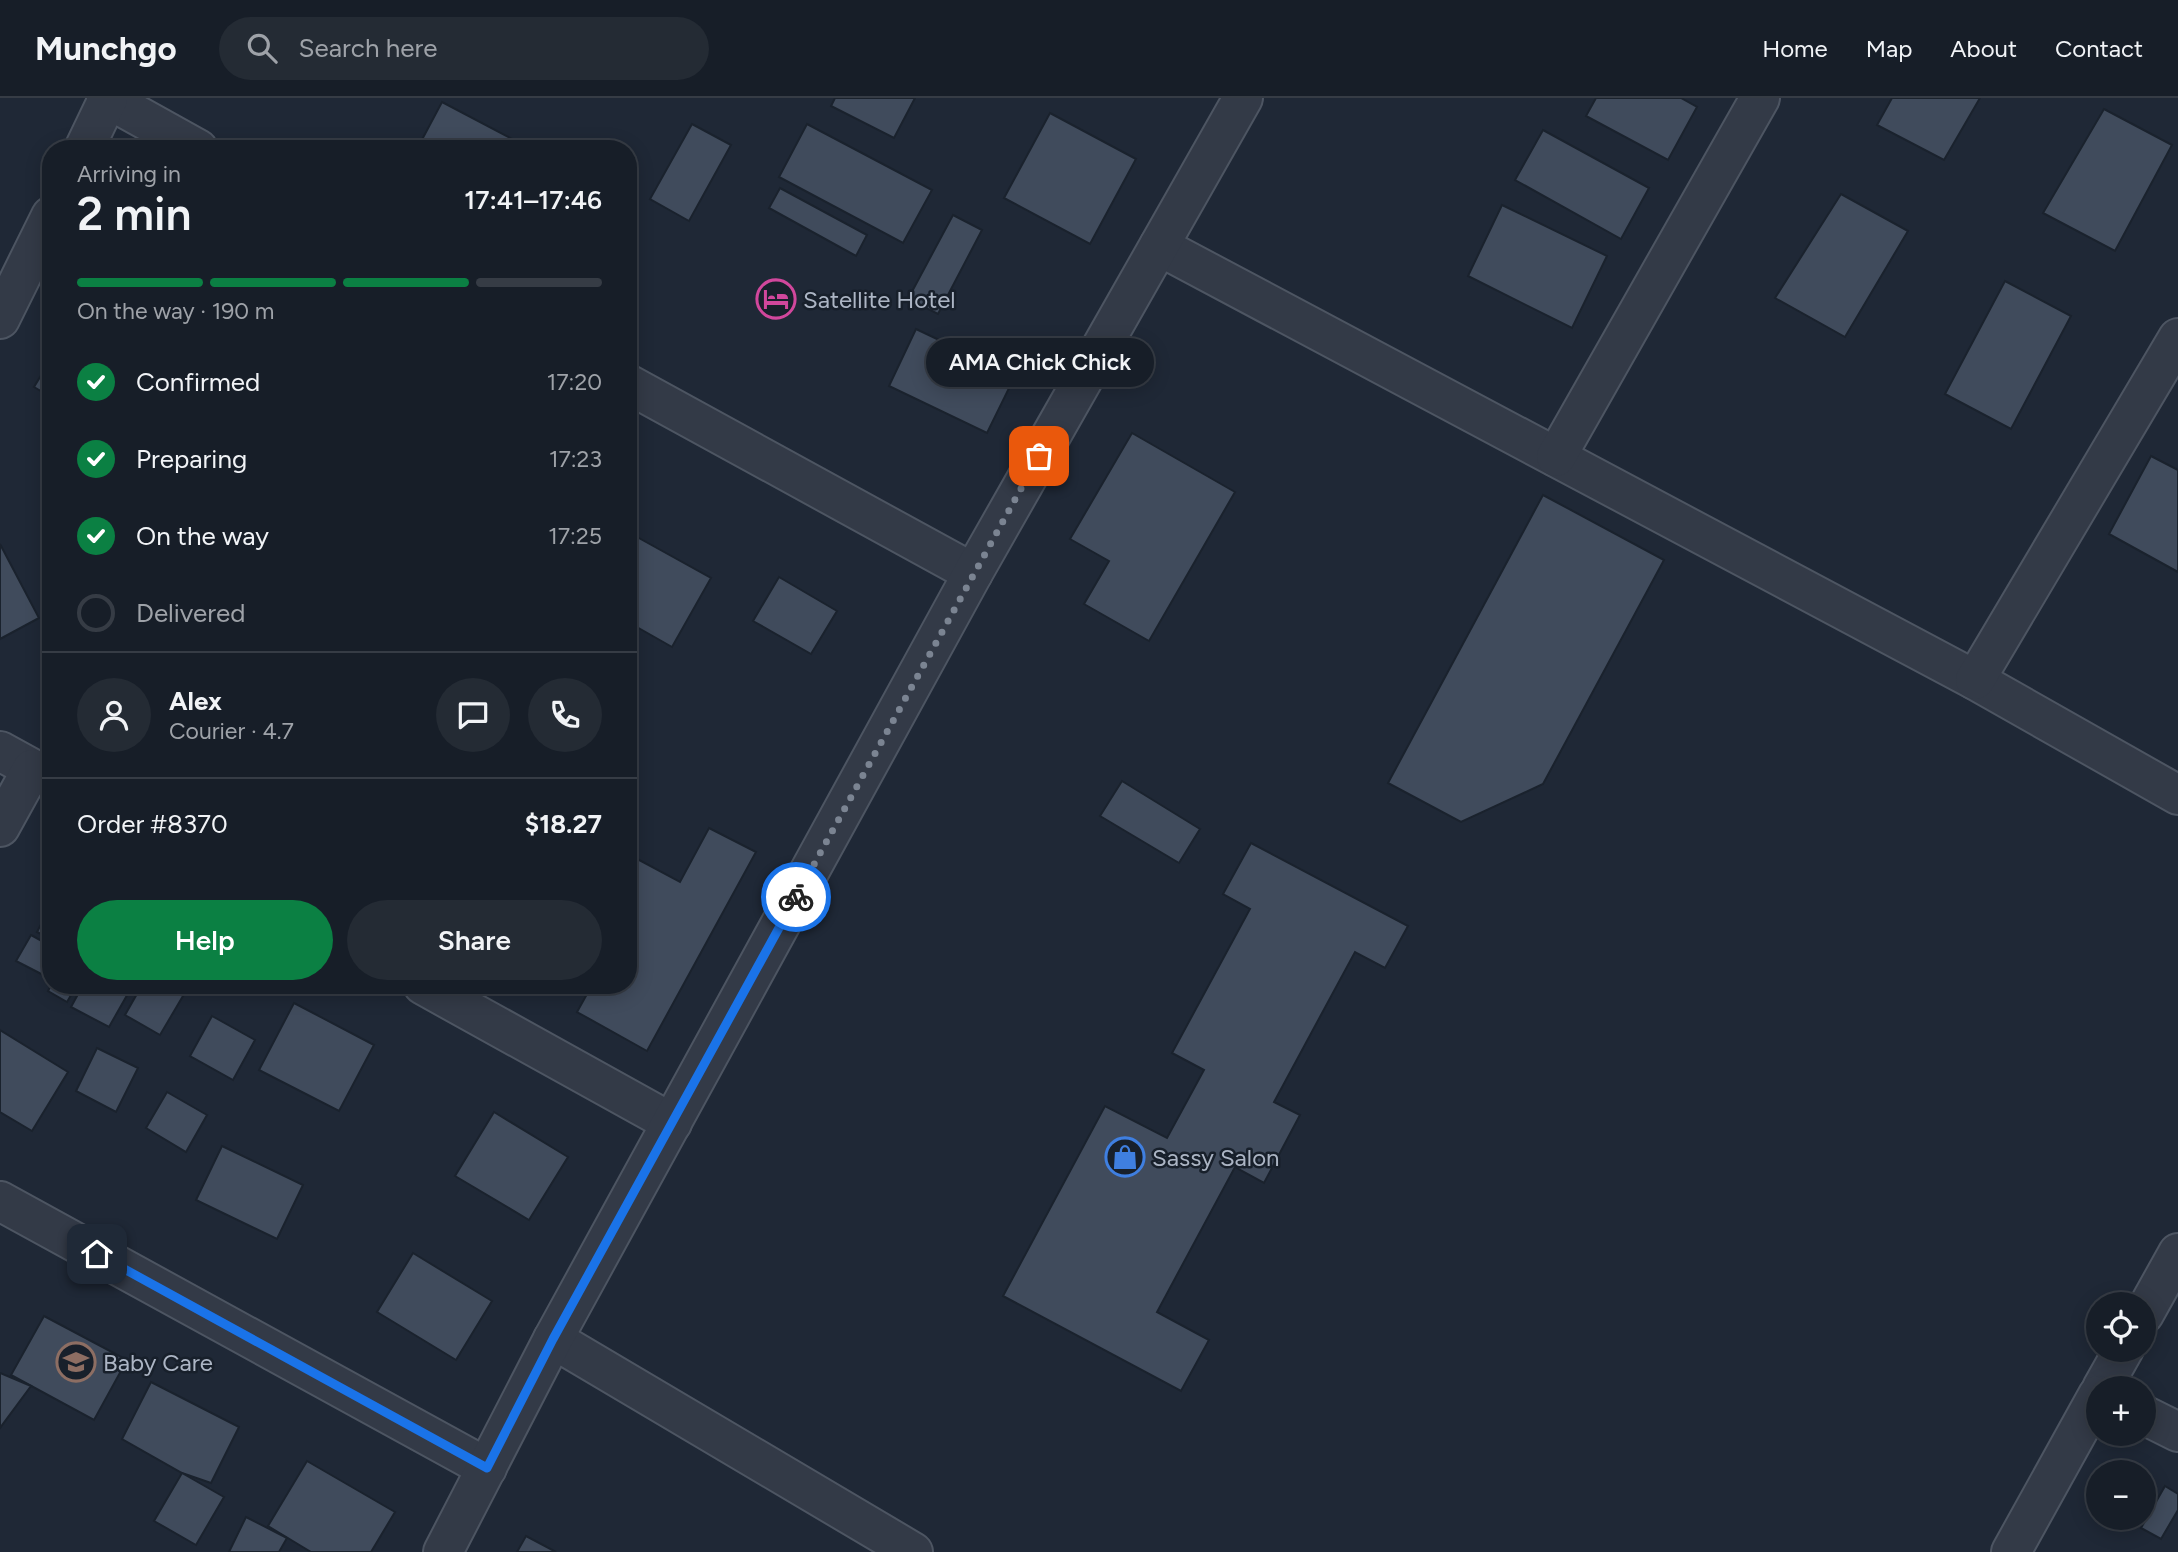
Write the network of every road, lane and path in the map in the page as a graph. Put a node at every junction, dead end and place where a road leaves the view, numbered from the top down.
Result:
1 (1243, 98) edge
2 (1760, 98) edge
3 (107, 99) edge
4 (88, 140) edge
5 (182, 140) edge
6 (42, 234) edge
7 (1159, 246) junction
8 (0, 319) edge
9 (2178, 338) edge
10 (637, 389) edge
11 (1556, 457) junction
12 (973, 573) junction
13 (1975, 680) junction
14 (28, 766) edge
15 (2178, 794) edge
16 (0, 827) edge
17 (439, 994) edge
18 (672, 1123) junction
19 (0, 1201) edge
20 (2178, 1253) edge
21 (2156, 1292) edge
22 (553, 1339) junction
23 (2086, 1417) edge
24 (2156, 1421) edge
25 (2178, 1433) edge
26 (487, 1468) junction
27 (443, 1552) edge
28 (912, 1552) edge
29 (2011, 1552) edge

1 - 7 street
2 - 11 street
3 - 4 street
3 - 5 street
6 - 8 street
7 - 11 street
7 - 12 street
9 - 13 street
10 - 12 street
11 - 13 street
12 - 18 street
13 - 15 street
14 - 16 street
17 - 18 street
18 - 22 street
19 - 26 street
20 - 21 street
22 - 26 street
22 - 28 street
23 - 29 street
24 - 25 street
26 - 27 street

